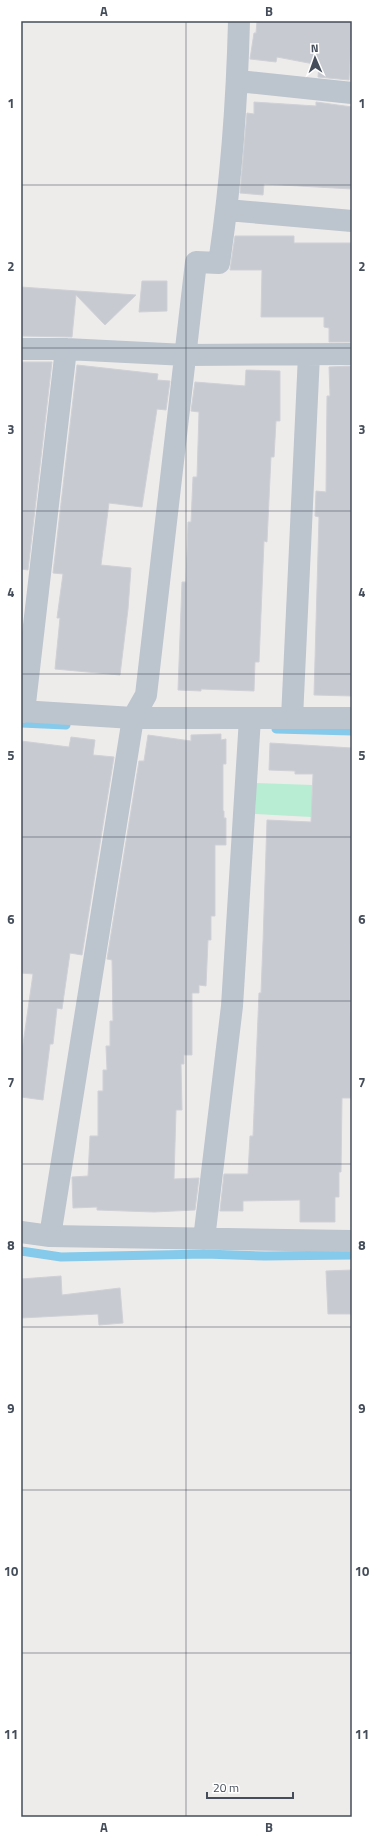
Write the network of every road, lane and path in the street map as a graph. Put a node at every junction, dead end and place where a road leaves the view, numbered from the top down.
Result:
1 (239, 21) edge
2 (238, 81) junction
3 (352, 93) edge
4 (227, 210) junction
5 (352, 221) edge
6 (21, 349) edge
7 (66, 349) junction
8 (352, 354) edge
9 (186, 355) junction
10 (308, 355) junction
11 (22, 711) edge
12 (133, 718) junction
13 (250, 718) junction
14 (292, 718) junction
15 (352, 718) edge
16 (21, 1232) edge
17 (50, 1236) junction
18 (204, 1239) junction
19 (352, 1241) edge

1 - 2 street
2 - 3 street
2 - 4 street
4 - 5 street
4 - 9 street
6 - 7 street
7 - 9 street
7 - 11 street
8 - 10 street
9 - 10 street
9 - 12 street
10 - 14 street
11 - 12 street
12 - 13 street
12 - 17 street
13 - 14 street
13 - 18 street
14 - 15 street
16 - 17 street
17 - 18 street
18 - 19 street

